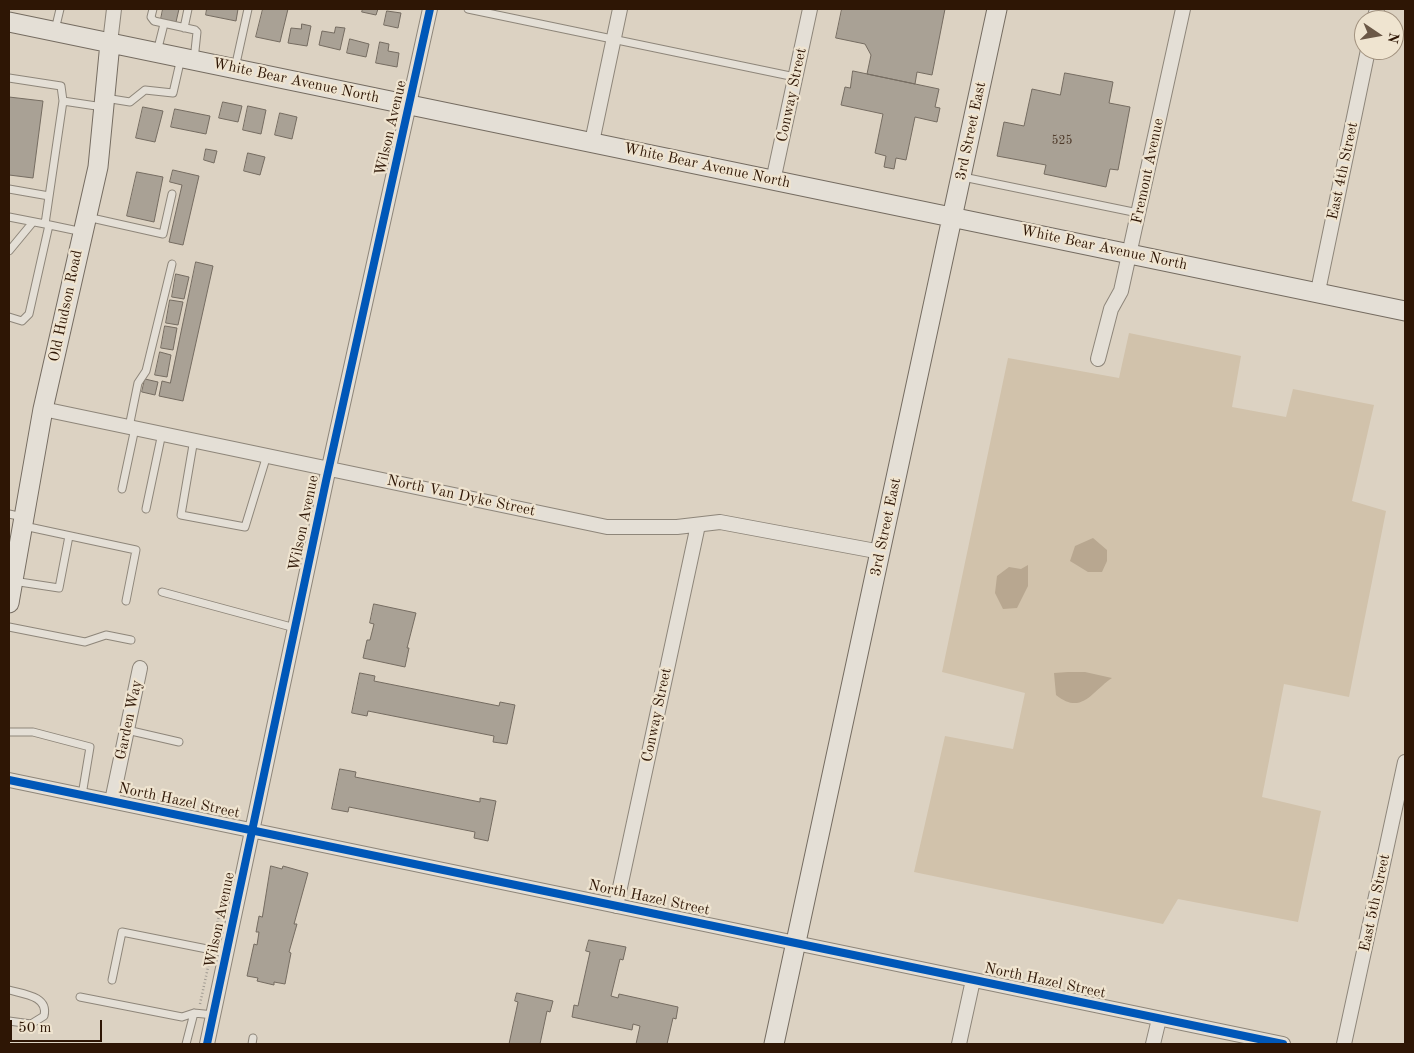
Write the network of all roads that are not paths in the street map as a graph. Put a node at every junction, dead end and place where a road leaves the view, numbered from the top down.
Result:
1 (60, 9) edge
2 (114, 9) edge
3 (153, 9) edge
4 (188, 9) edge
5 (248, 9) edge
6 (430, 9) edge
7 (468, 9) edge
8 (620, 9) edge
9 (810, 9) edge
10 (997, 9) edge
11 (1183, 9) edge
12 (9, 22) edge
13 (164, 24) junction
14 (184, 28) junction
15 (55, 31) junction
16 (614, 40) junction
17 (110, 43) junction
18 (158, 52) junction
19 (188, 59) junction
20 (1366, 60) edge
21 (235, 68) junction
22 (795, 77) junction
23 (9, 78) edge
24 (63, 101) junction
25 (104, 102) junction
26 (410, 104) junction
27 (592, 142) junction
28 (960, 176) junction
29 (773, 180) junction
30 (9, 189) edge
31 (172, 194) dead end
32 (49, 196) junction
33 (1138, 213) junction
34 (9, 217) edge
35 (953, 217) junction
36 (33, 222) junction
37 (47, 224) junction
38 (84, 224) junction
39 (9, 251) edge
40 (1129, 253) junction
41 (172, 264) dead end
42 (1318, 291) junction
43 (1405, 311) edge
44 (9, 317) edge
45 (1098, 359) dead end
46 (44, 409) junction
47 (132, 427) junction
48 (162, 433) junction
49 (194, 439) junction
50 (267, 454) junction
51 (330, 469) junction
52 (122, 489) dead end
53 (146, 509) dead end
54 (18, 519) edge
55 (698, 525) junction
56 (69, 536) junction
57 (881, 552) junction
58 (12, 580) junction
59 (162, 592) dead end
60 (126, 601) dead end
61 (9, 602) edge
62 (9, 627) edge
63 (296, 628) junction
64 (131, 640) dead end
65 (140, 668) dead end
66 (127, 730) junction
67 (9, 732) edge
68 (179, 742) dead end
69 (1405, 762) edge
70 (9, 780) edge
71 (82, 794) junction
72 (112, 801) junction
73 (254, 830) junction
74 (616, 906) junction
75 (796, 942) junction
76 (227, 953) junction
77 (112, 980) dead end
78 (972, 980) junction
79 (9, 990) edge
80 (80, 997) dead end
81 (194, 1013) junction
82 (214, 1015) junction
83 (1159, 1018) junction
84 (9, 1021) edge
85 (186, 1044) edge
86 (208, 1044) edge
87 (774, 1044) edge
88 (959, 1044) edge
89 (1153, 1044) edge
90 (1283, 1044) edge
91 (1344, 1044) edge

1 - 15 lane
2 - 17 street, Old Hudson Road
3 - 13 lane
4 - 14 lane
5 - 21 lane
6 - 26 street, Wilson Avenue
7 - 16 lane
8 - 16 street
9 - 22 street, Conway Street
10 - 28 street, 3rd Street East
11 - 33 street, Fremont Avenue
12 - 15 street, White Bear Avenue North
13 - 14 lane
13 - 18 lane
14 - 19 lane
15 - 17 street, White Bear Avenue North
16 - 22 lane
16 - 27 street
17 - 18 street, White Bear Avenue North
17 - 25 street, Old Hudson Road
18 - 19 street, White Bear Avenue North
19 - 21 street, White Bear Avenue North
19 - 25 lane
20 - 42 street, East 4th Street
21 - 26 street, White Bear Avenue North
22 - 29 street, Conway Street
23 - 24 lane
24 - 25 lane
24 - 32 lane
25 - 38 street, Old Hudson Road
26 - 27 street, White Bear Avenue North
26 - 51 street, Wilson Avenue
27 - 29 street, White Bear Avenue North
28 - 33 lane
28 - 35 street, 3rd Street East
29 - 35 street, White Bear Avenue North
30 - 32 lane
31 - 38 lane
32 - 37 lane
33 - 40 street, Fremont Avenue
34 - 36 lane
35 - 40 street, White Bear Avenue North
35 - 57 street, 3rd Street East
36 - 37 lane
36 - 39 lane
37 - 38 lane
37 - 44 lane
38 - 46 street, Old Hudson Road
40 - 42 street, White Bear Avenue North
40 - 45 street, Fremont Avenue
41 - 47 lane
42 - 43 street, White Bear Avenue North
46 - 47 street, North Van Dyke Street
46 - 54 street, Old Hudson Road
47 - 48 street, North Van Dyke Street
47 - 52 lane
48 - 49 street, North Van Dyke Street
48 - 53 lane
49 - 50 street, North Van Dyke Street
49 - 50 lane
50 - 51 street, North Van Dyke Street
51 - 55 street, North Van Dyke Street
51 - 63 street, Wilson Avenue
54 - 56 lane
54 - 58 street, Old Hudson Road
55 - 57 street, North Van Dyke Street
55 - 74 street, Conway Street
56 - 58 lane
56 - 60 lane
57 - 75 street, 3rd Street East
58 - 61 street, Old Hudson Road
59 - 63 lane
62 - 64 lane
63 - 73 street, Wilson Avenue
65 - 66 street, Garden Way
66 - 68 lane
66 - 72 street, Garden Way
67 - 71 lane
69 - 91 street, East 5th Street
70 - 71 street, North Hazel Street
71 - 72 street, North Hazel Street
72 - 73 street, North Hazel Street
73 - 74 street, North Hazel Street
73 - 76 street, Wilson Avenue
74 - 75 street, North Hazel Street
75 - 78 street, North Hazel Street
75 - 87 street, 3rd Street East
76 - 77 lane
76 - 82 street, Wilson Avenue
78 - 83 street, North Hazel Street
78 - 88 street
79 - 84 lane
80 - 81 lane
81 - 82 lane
81 - 85 lane
82 - 86 street, Wilson Avenue
83 - 89 street
83 - 90 street, North Hazel Street

